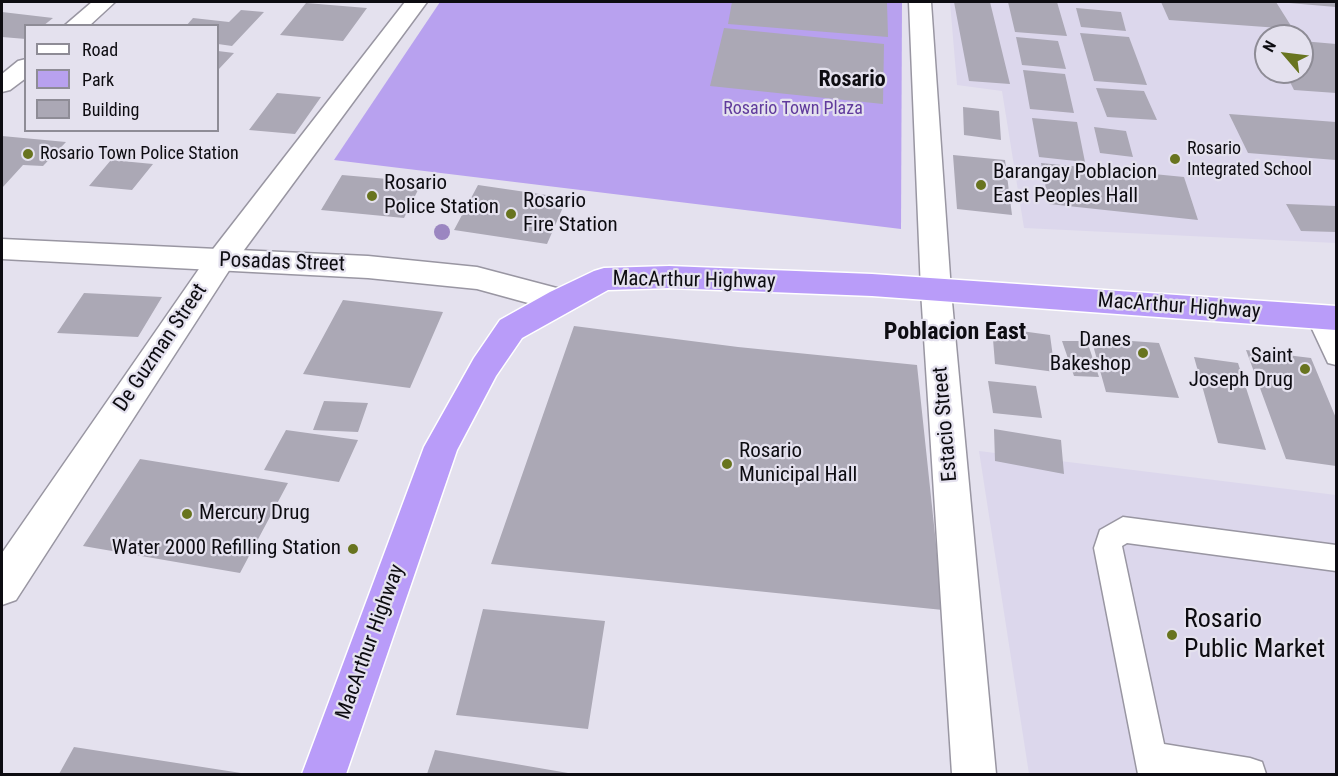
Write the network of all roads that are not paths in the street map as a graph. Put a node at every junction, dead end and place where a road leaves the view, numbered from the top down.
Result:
1 (104, 2) edge
2 (416, 2) edge
3 (920, 2) edge
4 (77, 24) edge
5 (24, 68) edge
6 (2, 85) edge
7 (2, 249) edge
8 (220, 261) junction
9 (936, 291) junction
10 (561, 300) junction
11 (1327, 317) edge
12 (1336, 356) edge
13 (1336, 558) edge
14 (2, 586) edge
15 (1153, 766) edge
16 (324, 774) edge
17 (974, 774) edge
18 (1250, 774) edge

1 - 4 street
2 - 8 street, De Guzman Street
3 - 9 street, Estacio Street
5 - 6 street
7 - 8 street, Posadas Street
8 - 10 street, Posadas Street
8 - 14 street, De Guzman Street
9 - 10 highway, MacArthur Highway
9 - 11 highway, MacArthur Highway
9 - 17 street, Estacio Street
10 - 16 highway, MacArthur Highway
11 - 12 lane
13 - 15 lane
15 - 18 lane

